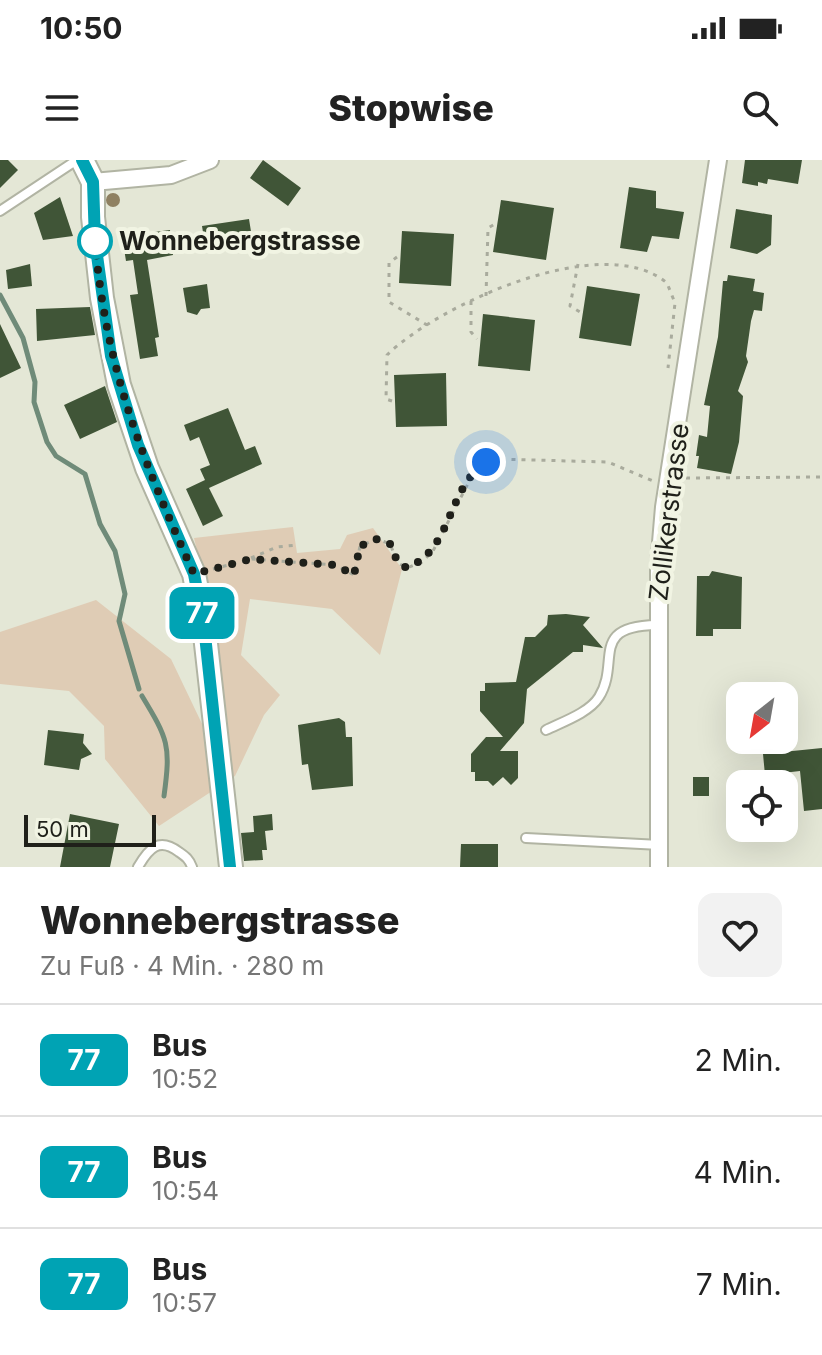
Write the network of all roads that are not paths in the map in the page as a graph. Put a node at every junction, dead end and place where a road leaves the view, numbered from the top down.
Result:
1 (210, 160) edge
2 (718, 160) edge
3 (85, 168) edge
4 (0, 211) edge
5 (657, 625) junction
6 (546, 730) dead end
7 (526, 838) dead end
8 (660, 845) junction
9 (138, 867) edge
10 (192, 867) edge
11 (231, 867) edge
12 (659, 867) edge

1 - 3 street
2 - 5 street, Zollikerstrasse
3 - 4 lane
3 - 11 street
5 - 6 lane
5 - 8 street, Zollikerstrasse
7 - 8 lane
8 - 12 street, Zollikerstrasse
9 - 10 lane

